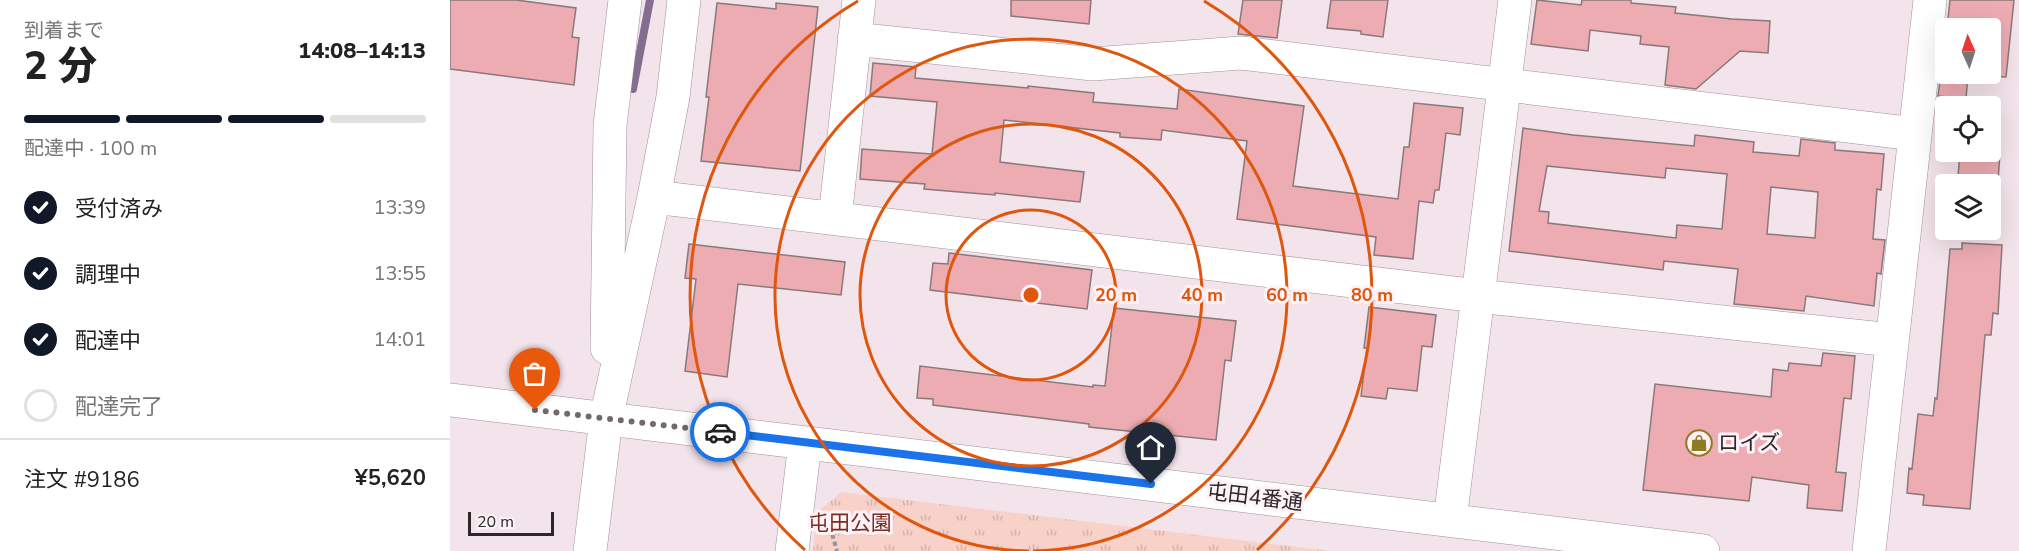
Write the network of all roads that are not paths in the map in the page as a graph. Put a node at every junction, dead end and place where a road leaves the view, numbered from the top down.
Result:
1 (625, 0) edge
2 (684, 0) edge
3 (859, 0) edge
4 (1515, 0) edge
5 (1930, 0) edge
6 (854, 39) junction
7 (1504, 86) junction
8 (1915, 134) junction
9 (654, 197) junction
10 (835, 218) junction
11 (1478, 296) junction
12 (1892, 340) junction
13 (450, 400) edge
14 (606, 419) junction
15 (805, 443) junction
16 (1450, 520) junction
17 (590, 551) edge
18 (792, 551) edge
19 (1703, 551) edge
20 (1869, 551) edge

1 - 14 street
2 - 9 street
3 - 6 street
4 - 7 street
5 - 8 street
6 - 7 street
6 - 10 street
7 - 8 street
7 - 11 street
8 - 12 street
9 - 10 street
9 - 14 street
10 - 11 street
11 - 12 street
11 - 16 street
12 - 20 street
13 - 14 street, 屯田4番通
14 - 15 street, 屯田4番通
14 - 17 street
15 - 16 street, 屯田4番通
15 - 18 street
16 - 19 street, 屯田4番通

